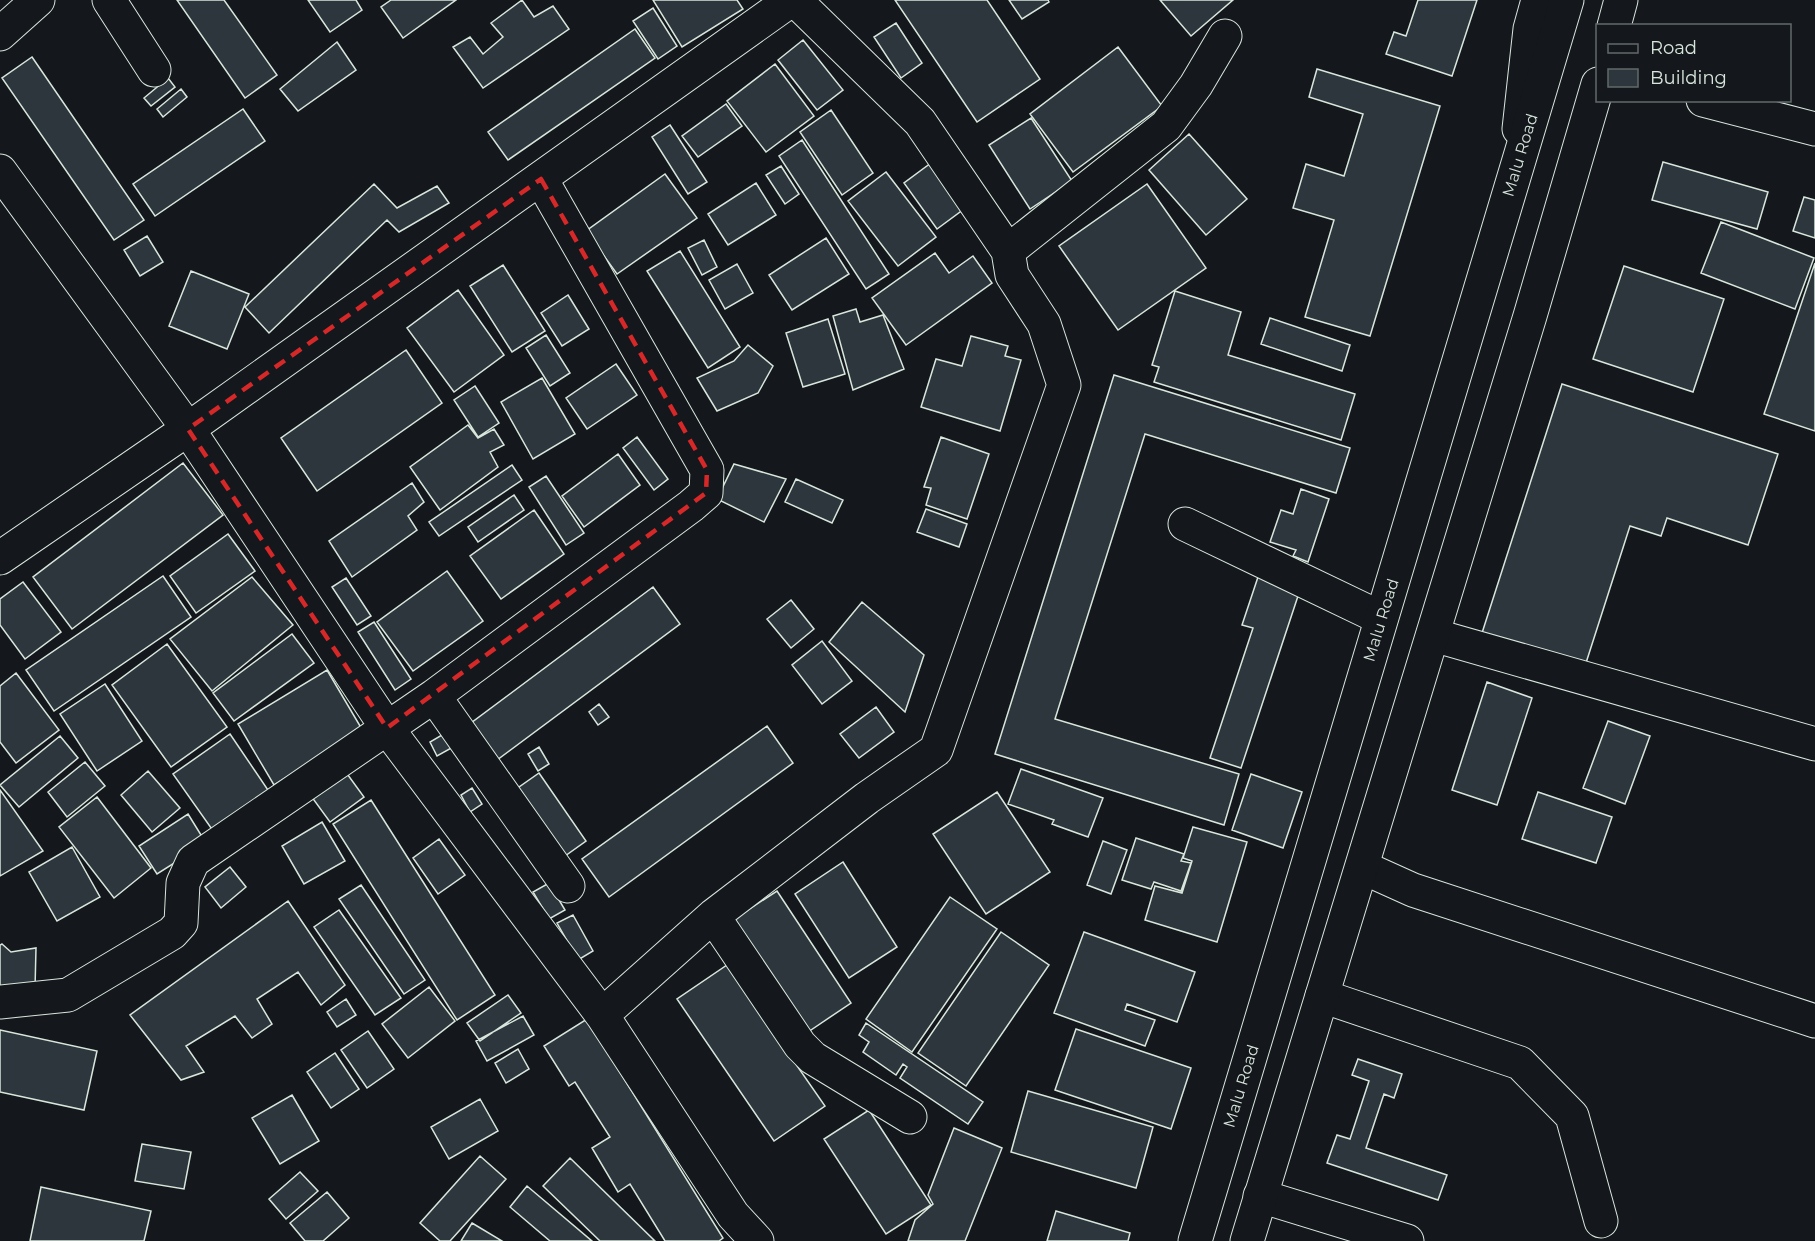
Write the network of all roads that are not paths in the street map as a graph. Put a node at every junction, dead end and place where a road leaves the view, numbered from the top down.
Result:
1 (38, 0) edge
2 (108, 0) edge
3 (793, 0) edge
4 (1538, 0) edge
5 (1567, 0) edge
6 (1622, 0) edge
7 (1615, 24) edge
8 (0, 34) edge
9 (1225, 36) dead end
10 (154, 70) dead end
11 (1596, 91) edge
12 (1711, 102) edge
13 (1815, 129) edge
14 (1514, 174) junction
15 (1, 175) edge
16 (541, 179) junction
17 (1008, 251) junction
18 (188, 429) junction
19 (1185, 524) dead end
20 (0, 558) edge
21 (1381, 618) junction
22 (1433, 635) junction
23 (434, 696) junction
24 (387, 728) junction
25 (1815, 744) edge
26 (1362, 867) junction
27 (568, 886) dead end
28 (713, 916) junction
29 (1322, 996) junction
30 (0, 1002) edge
31 (602, 1015) junction
32 (1815, 1021) edge
33 (910, 1117) dead end
34 (1260, 1196) junction
35 (1601, 1221) dead end
36 (1336, 1231) edge
37 (758, 1241) edge
38 (1195, 1241) edge
39 (1247, 1241) edge
40 (1407, 1241) edge

1 - 8 street
2 - 10 street
3 - 16 street
3 - 17 street
4 - 14 street
5 - 14 street, Malu Road
6 - 7 street
9 - 17 street
11 - 22 street
12 - 13 street
14 - 21 street, Malu Road
15 - 18 street
16 - 18 street
16 - 23 street
17 - 28 street
18 - 20 street
18 - 24 street
19 - 21 street
21 - 38 street, Malu Road
22 - 25 street
22 - 26 street
23 - 24 street
23 - 27 street
24 - 30 street
24 - 31 street
26 - 29 street
26 - 32 street
28 - 31 street
28 - 33 street
29 - 34 street
29 - 35 street
31 - 37 street
34 - 36 street
34 - 39 street
36 - 40 street

